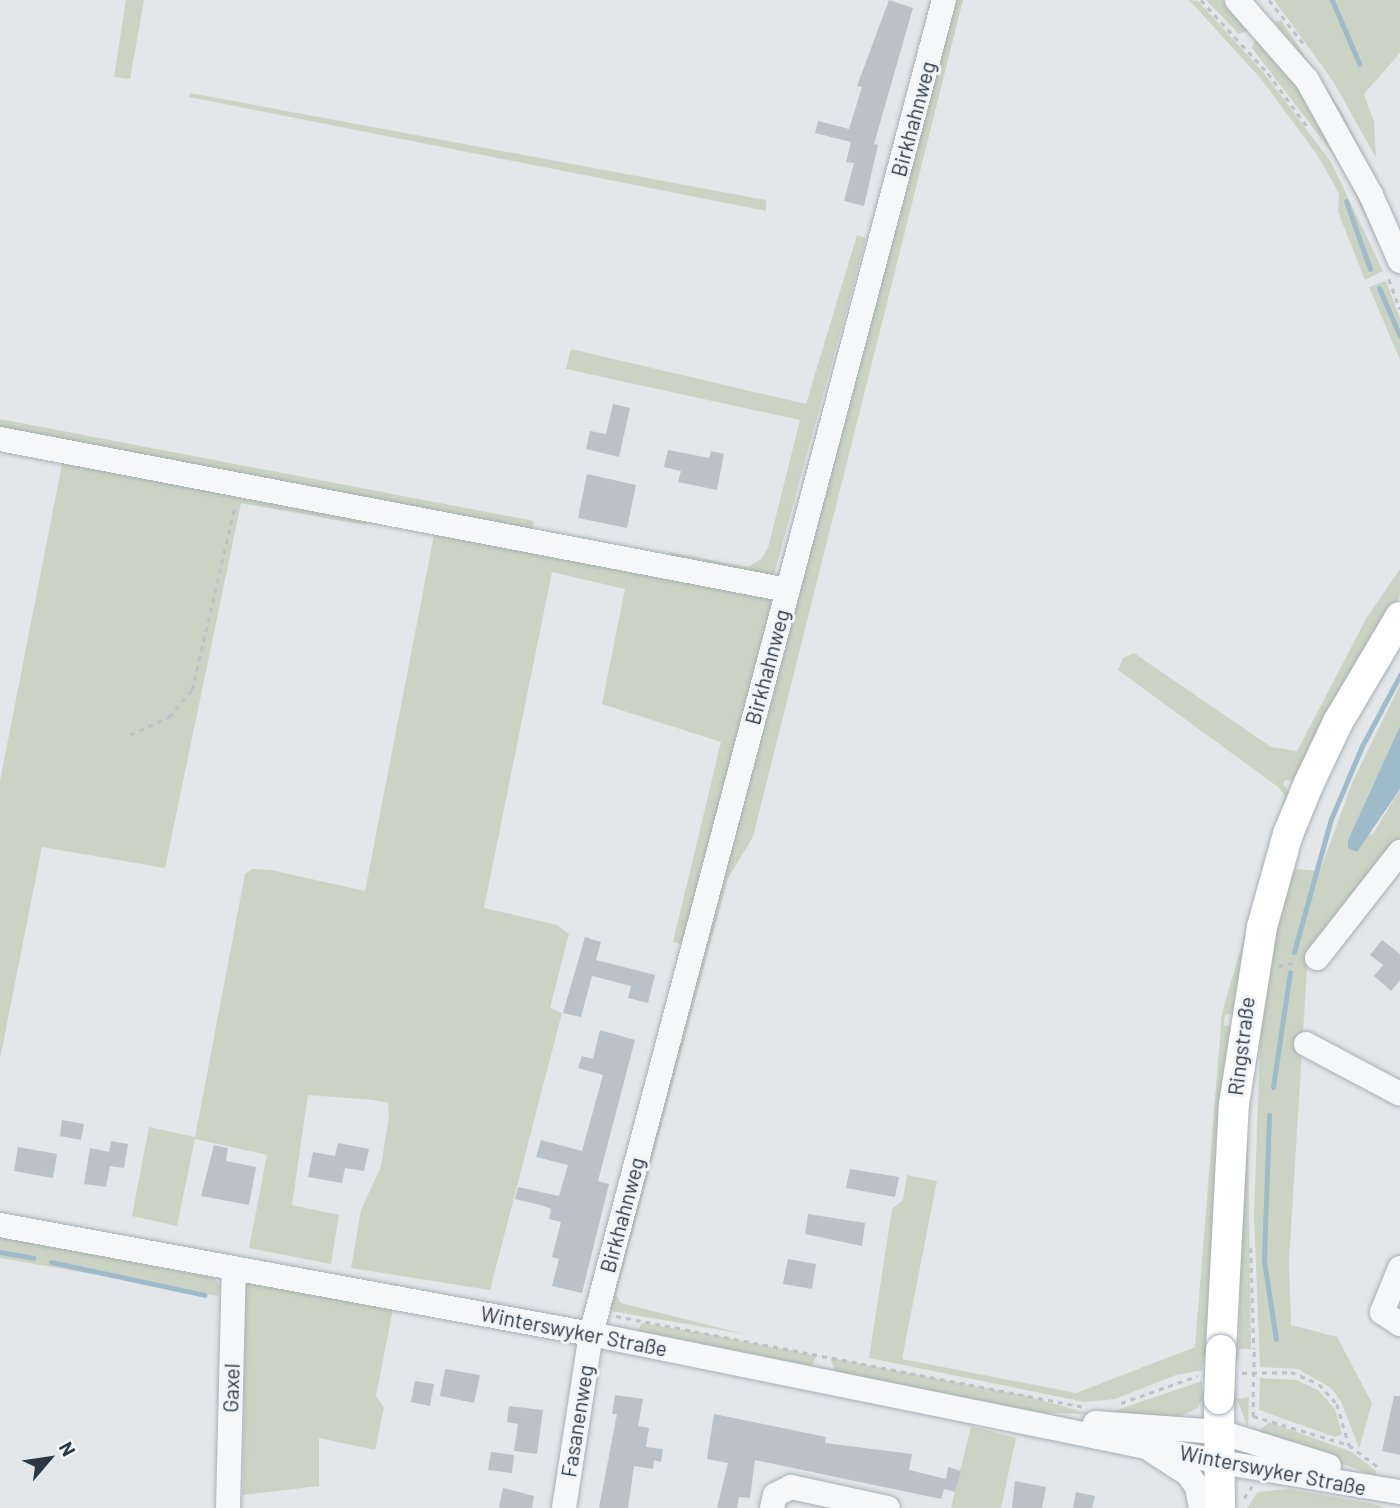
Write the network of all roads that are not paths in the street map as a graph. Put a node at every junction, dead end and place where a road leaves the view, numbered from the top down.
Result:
1 (944, 0) edge
2 (1237, 0) edge
3 (1394, 269) edge
4 (0, 439) edge
5 (787, 590) junction
6 (1400, 617) edge
7 (1400, 852) edge
8 (1317, 958) road end
9 (1306, 1044) dead end
10 (1400, 1094) edge
11 (0, 1225) edge
12 (234, 1268) junction
13 (1400, 1268) edge
14 (594, 1324) junction
15 (1400, 1324) edge
16 (980, 1413) junction
17 (1220, 1432) junction
18 (1145, 1446) junction
19 (1220, 1462) junction
20 (1394, 1484) edge
21 (228, 1508) edge
22 (564, 1508) edge
23 (772, 1508) edge
24 (888, 1508) edge
25 (1201, 1508) edge
26 (1220, 1508) edge

1 - 5 street, Birkhahnweg
2 - 3 street
4 - 5 street
5 - 14 street, Birkhahnweg
6 - 17 main road, Ringstraße, bridge
7 - 8 street
9 - 10 street
11 - 12 street, Winterswyker Straße
12 - 14 street, Winterswyker Straße
12 - 21 street, Gaxel
13 - 15 street
14 - 16 street, Winterswyker Straße
14 - 22 street, Fasanenweg
16 - 17 street
16 - 18 street, Winterswyker Straße
17 - 19 main road, Ringstraße
17 - 20 street
18 - 19 street, Winterswyker Straße
18 - 25 street, Winterswyker Straße
19 - 20 street, Winterswyker Straße
19 - 26 main road, Ringstraße
23 - 24 street

